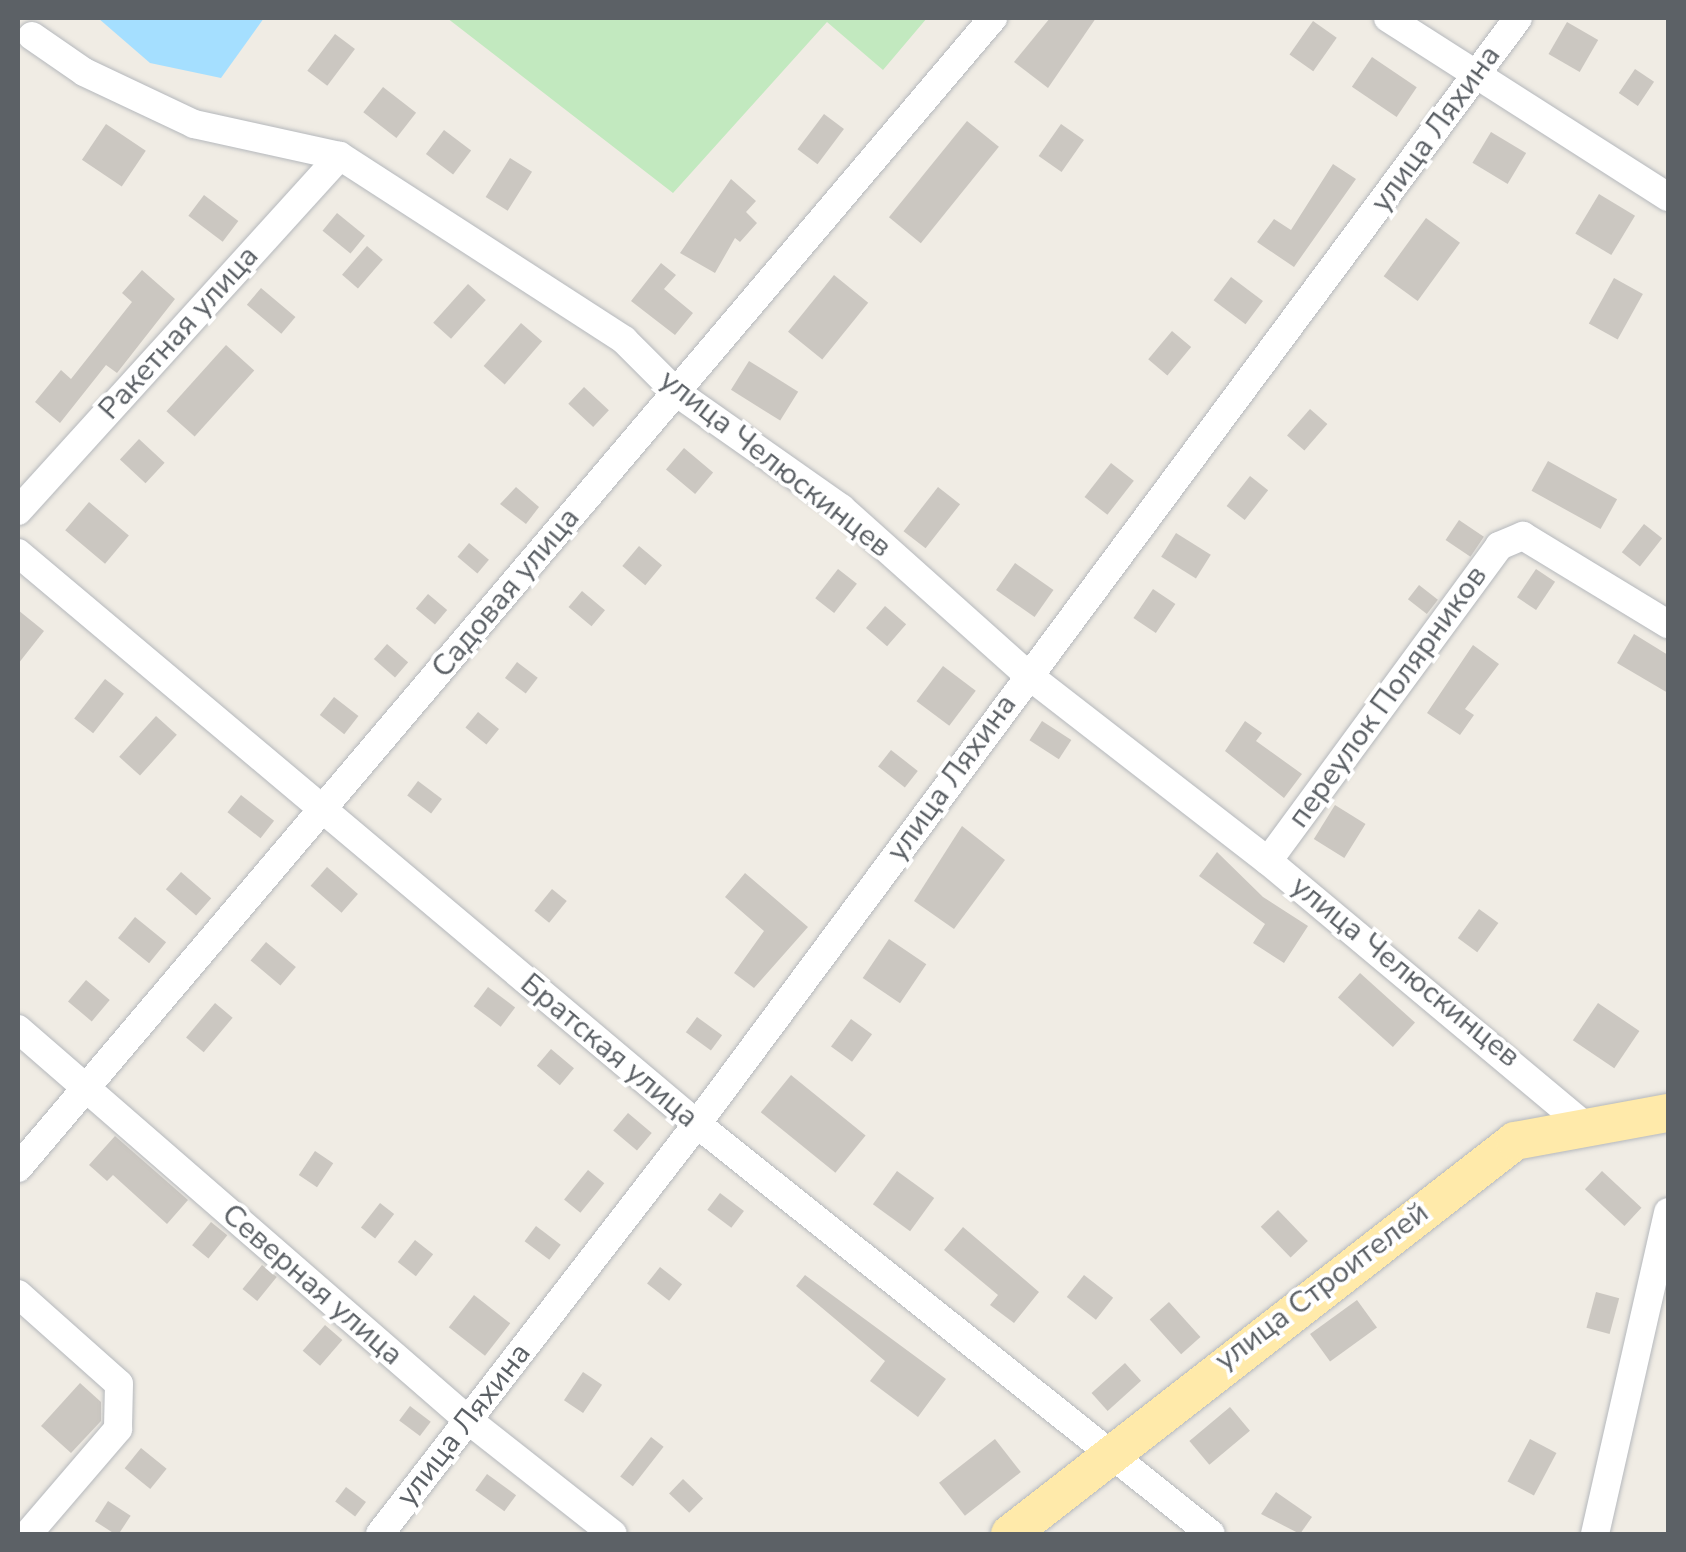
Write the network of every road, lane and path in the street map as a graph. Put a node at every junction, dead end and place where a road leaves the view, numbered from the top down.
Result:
1 (993, 18) edge
2 (1388, 18) edge
3 (1518, 18) edge
4 (24, 36) edge
5 (1478, 75) junction
6 (340, 156) junction
7 (1668, 197) edge
8 (676, 392) junction
9 (18, 511) edge
10 (18, 553) edge
11 (1668, 624) edge
12 (1028, 675) junction
13 (322, 812) junction
14 (1268, 860) junction
15 (18, 1030) edge
16 (84, 1088) junction
17 (1668, 1113) edge
18 (698, 1124) junction
19 (1586, 1128) junction
20 (18, 1168) edge
21 (1668, 1212) edge
22 (18, 1294) edge
23 (468, 1420) junction
24 (1106, 1452) junction
25 (28, 1534) edge
26 (380, 1534) edge
27 (612, 1534) edge
28 (1010, 1534) edge
29 (1211, 1534) edge
30 (1595, 1534) edge

1 - 8 street, Садовая улица
2 - 5 street
3 - 5 street, улица Ляхина
4 - 6 street, улица Челюскинцев
5 - 7 street
5 - 12 street, улица Ляхина
6 - 8 street, улица Челюскинцев
6 - 9 street, Ракетная улица
8 - 12 street, улица Челюскинцев
8 - 13 street, Садовая улица
10 - 13 street, Братская улица
11 - 14 street, переулок Полярников
12 - 14 street, улица Челюскинцев
12 - 18 street, улица Ляхина
13 - 16 street, Садовая улица
13 - 18 street, Братская улица
14 - 19 street, улица Челюскинцев
15 - 16 street, Северная улица
16 - 20 street, Садовая улица
16 - 23 street, Северная улица
17 - 19 main road, улица Строителей
18 - 23 street, улица Ляхина
18 - 24 street, Братская улица
19 - 24 main road, улица Строителей
21 - 30 street
22 - 25 street
23 - 26 street, улица Ляхина
23 - 27 street, Северная улица
24 - 28 main road, улица Строителей
24 - 29 street, Братская улица

